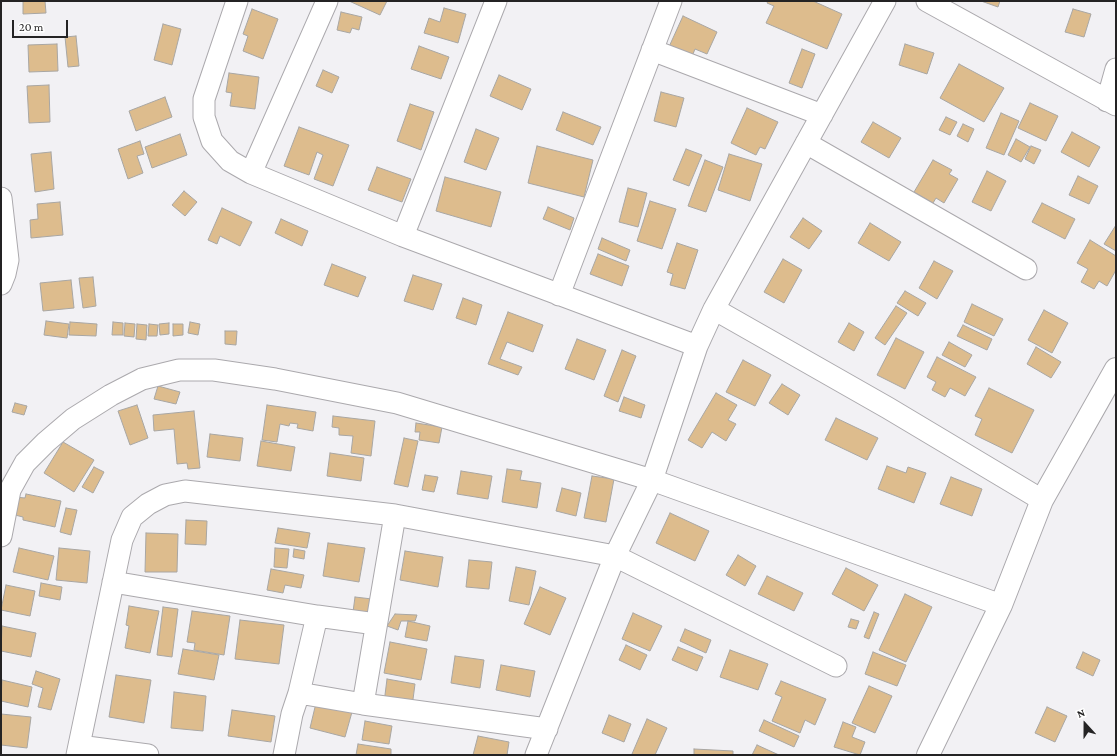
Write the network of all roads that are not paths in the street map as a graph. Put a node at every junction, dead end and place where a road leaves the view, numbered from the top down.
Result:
1 (237, 1) edge
2 (327, 1) edge
3 (496, 1) edge
4 (671, 1) edge
5 (885, 1) edge
6 (931, 2) edge
7 (652, 50) junction
8 (1116, 69) edge
9 (1112, 103) edge
10 (822, 115) junction
11 (806, 144) junction
12 (251, 173) junction
13 (1, 198) edge
14 (403, 236) junction
15 (1026, 268) dead end
16 (1, 284) edge
17 (559, 295) junction
18 (714, 309) junction
19 (697, 346) junction
20 (1116, 369) edge
21 (652, 480) junction
22 (1042, 500) junction
23 (395, 515) junction
24 (1, 536) edge
25 (615, 556) junction
26 (113, 582) junction
27 (1001, 606) junction
28 (317, 616) junction
29 (376, 624) junction
30 (836, 666) dead end
31 (299, 693) junction
32 (363, 704) junction
33 (547, 729) junction
34 (78, 750) edge
35 (538, 754) edge
36 (148, 755) edge
37 (284, 755) edge
38 (928, 755) edge

1 - 12 street
2 - 12 street
3 - 14 street
4 - 7 street
5 - 10 street
6 - 9 street
7 - 10 street
7 - 17 street
8 - 9 street
10 - 11 street
11 - 15 street
11 - 18 street
12 - 14 street
13 - 16 street
14 - 17 street
17 - 19 street
18 - 19 street
18 - 22 street
19 - 21 street
20 - 22 street
21 - 24 street
21 - 25 street
21 - 27 street
22 - 27 street
23 - 25 street
23 - 26 street
23 - 29 street
25 - 30 street
25 - 33 street
26 - 28 street
26 - 34 street
27 - 38 street
28 - 29 street
28 - 31 street
29 - 32 street
31 - 32 street
31 - 37 street
32 - 33 street
33 - 35 street
34 - 36 street

